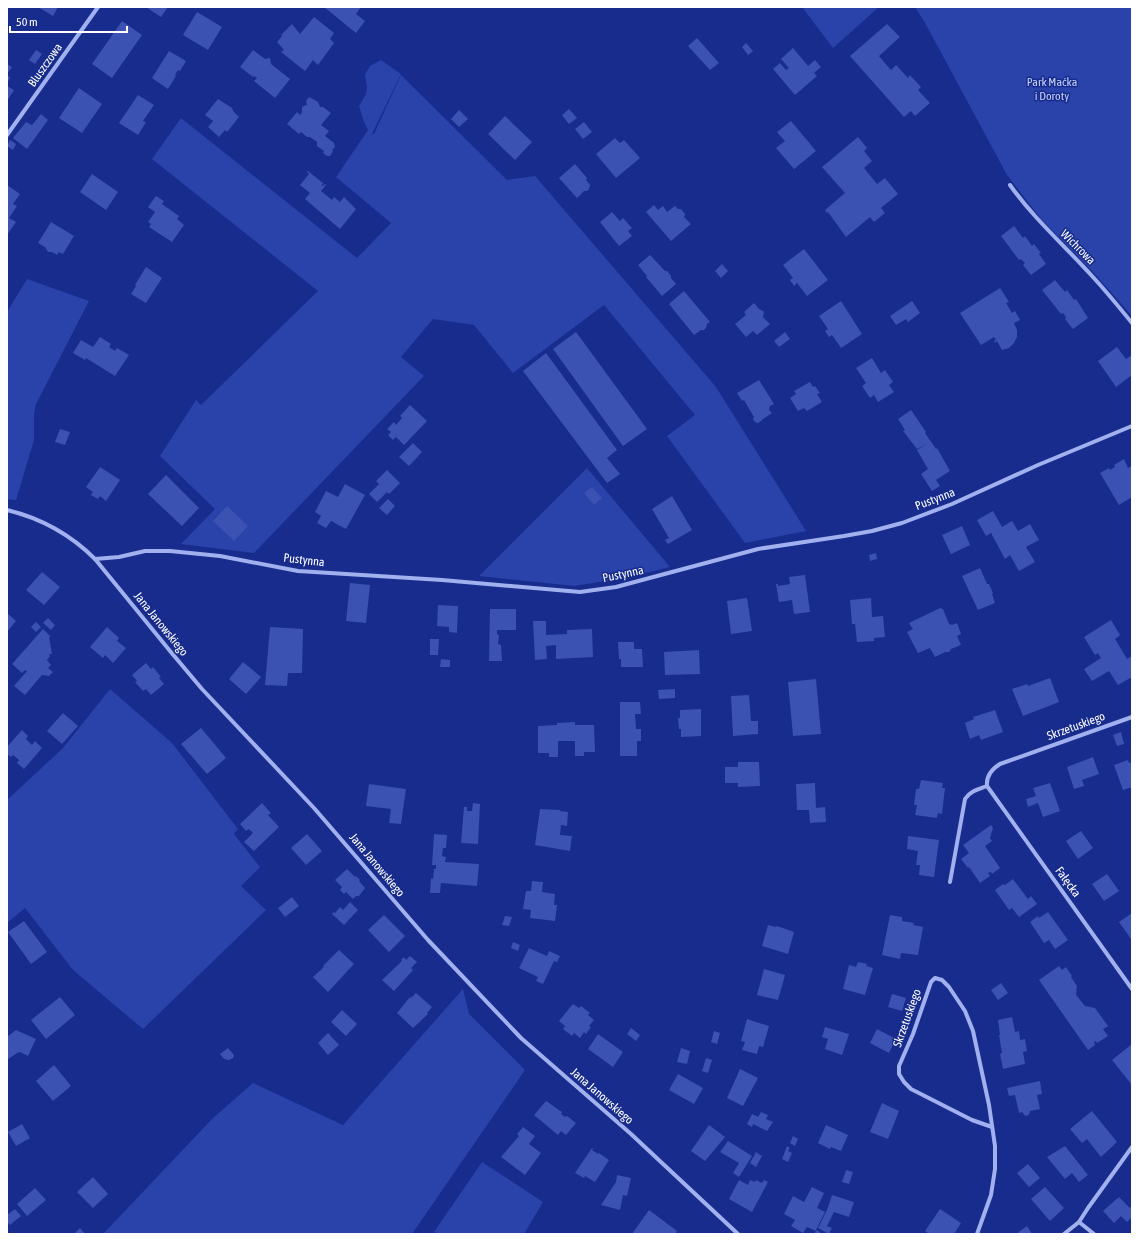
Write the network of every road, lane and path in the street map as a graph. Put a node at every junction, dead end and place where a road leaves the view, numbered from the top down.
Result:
1 (98, 7) edge
2 (7, 135) edge
3 (1010, 185) dead end
4 (1132, 323) edge
5 (1132, 426) edge
6 (7, 510) edge
7 (95, 559) junction
8 (1132, 717) edge
9 (988, 786) junction
10 (950, 882) dead end
11 (1132, 990) edge
12 (992, 1127) junction
13 (1132, 1147) edge
14 (1079, 1222) junction
15 (738, 1234) edge
16 (977, 1234) edge
17 (1064, 1234) edge
18 (1094, 1234) edge

1 - 2 street, Bluszczowa
3 - 4 street, Wichrowa
5 - 7 street, Pustynna
6 - 7 street, Jana Janowskiego
7 - 15 street, Jana Janowskiego
8 - 9 street, Skrzetuskiego
9 - 10 street
9 - 11 street, Fałęcka
12 - 12 street, Skrzetuskiego
12 - 16 street, Skrzetuskiego
13 - 14 street
14 - 17 street
14 - 18 street

